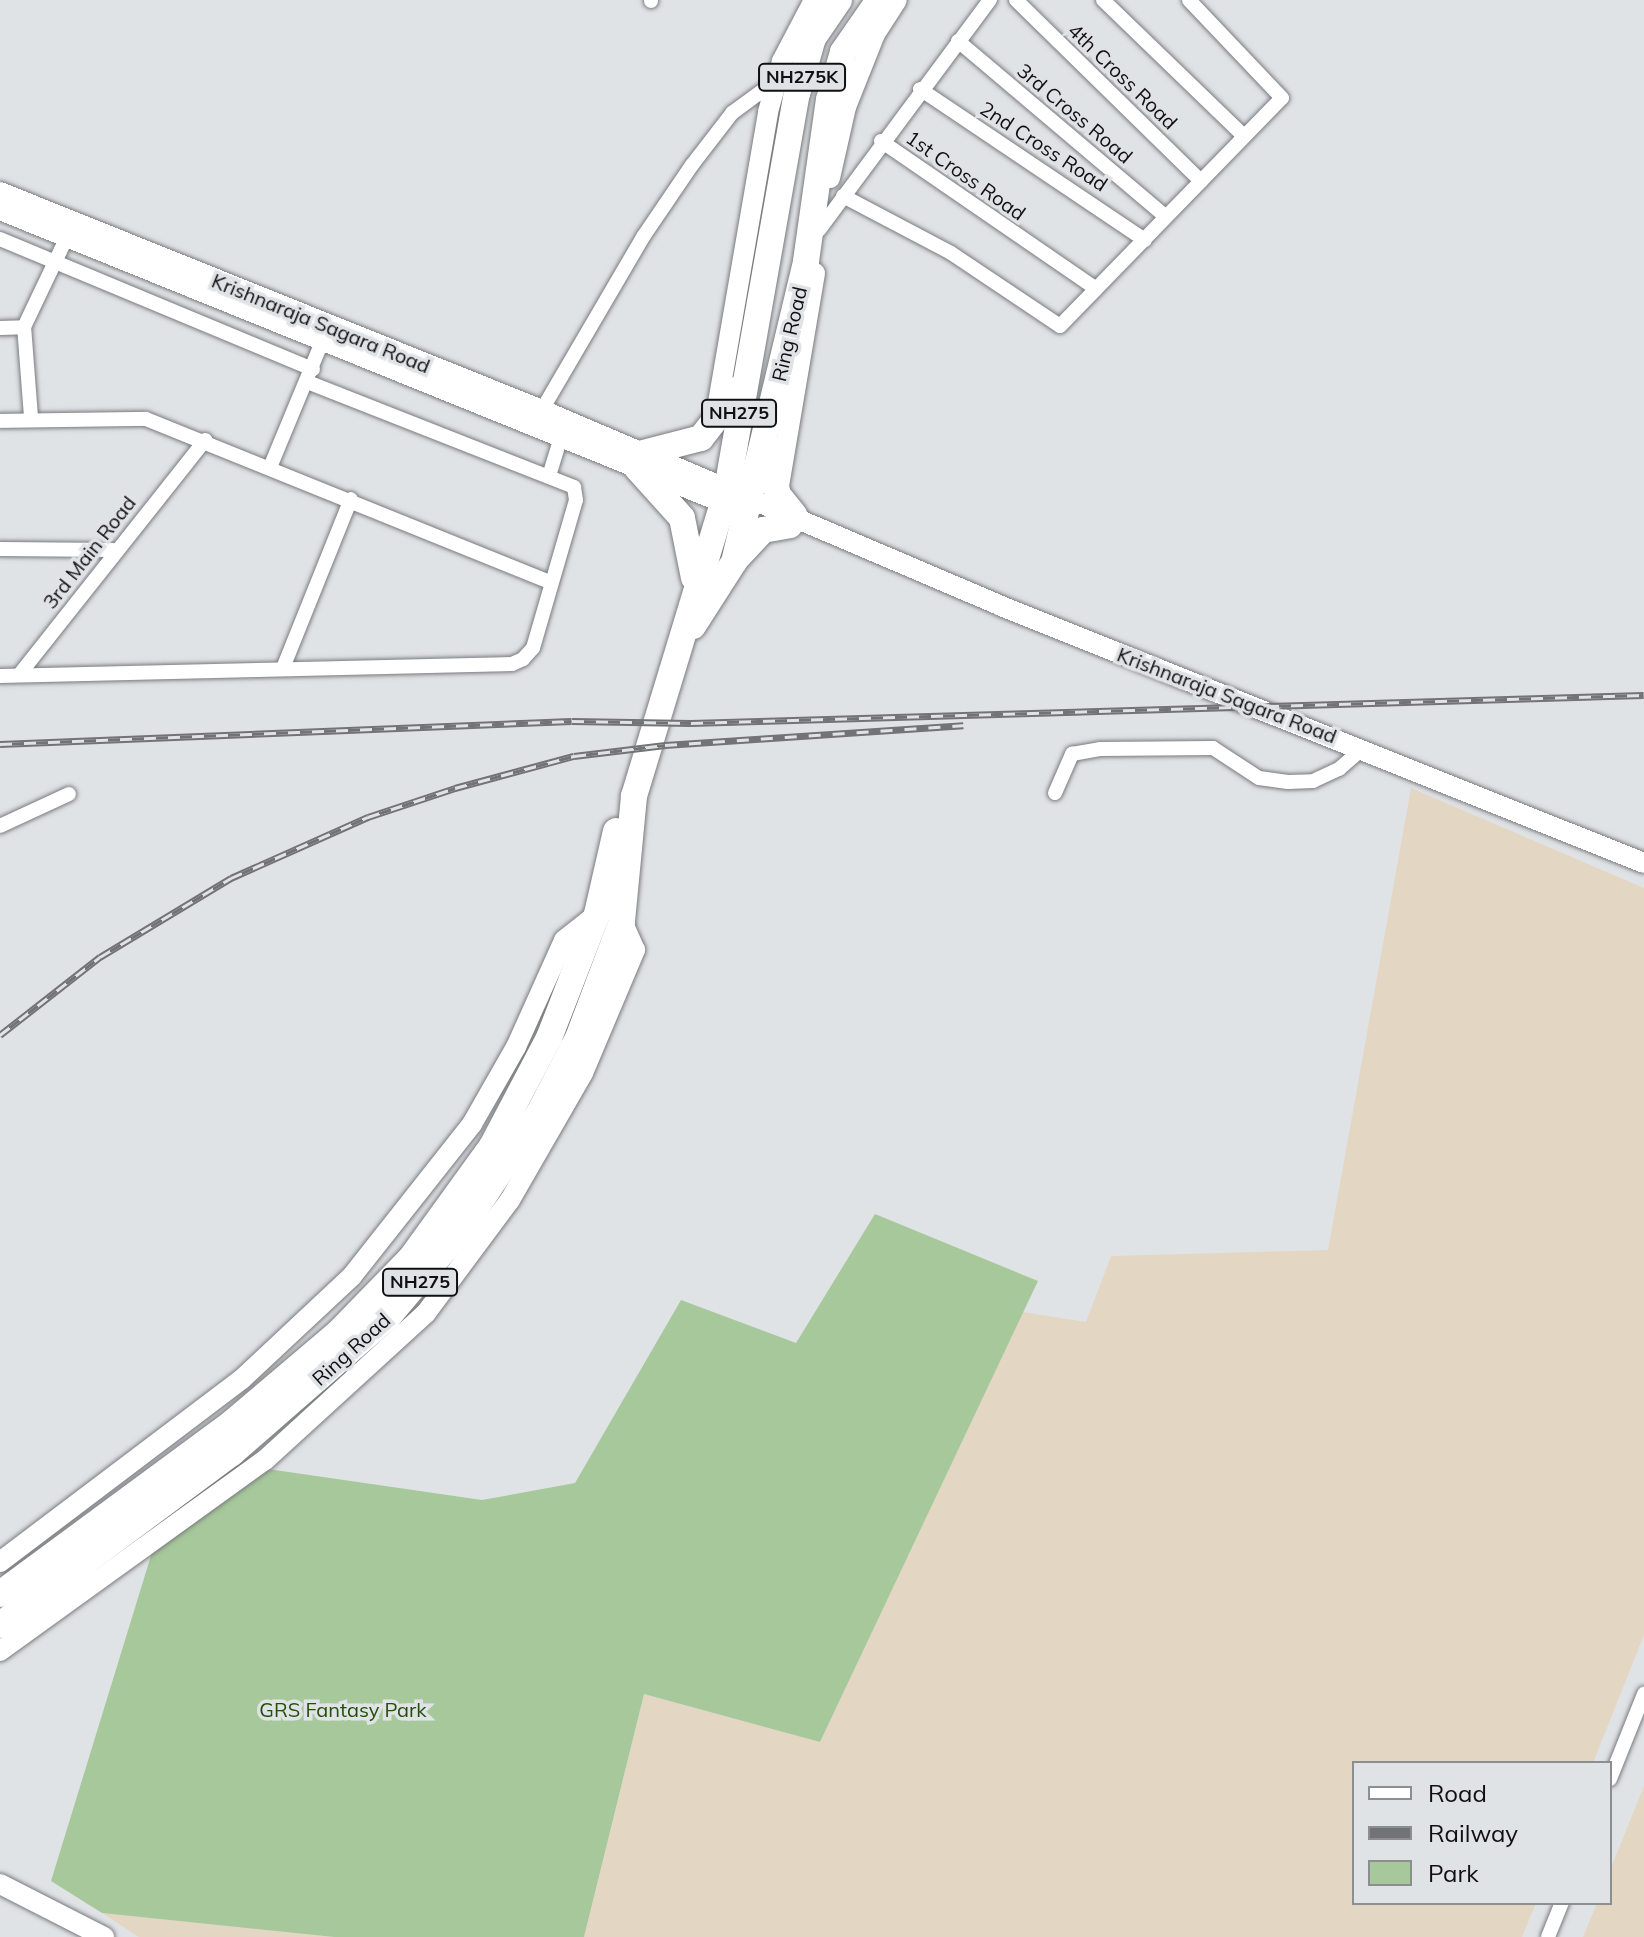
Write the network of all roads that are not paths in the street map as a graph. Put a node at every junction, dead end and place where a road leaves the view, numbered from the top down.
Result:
1 (814, 0) edge
2 (839, 0) edge
3 (879, 0) edge
4 (897, 0) edge
5 (990, 0) edge
6 (1016, 0) edge
7 (1103, 0) edge
8 (1189, 0) edge
9 (958, 41) junction
10 (777, 80) junction
11 (920, 89) junction
12 (829, 100) joint
13 (1244, 136) junction
14 (881, 141) junction
15 (786, 162) joint
16 (1201, 181) junction
17 (0, 192) edge
18 (843, 196) junction
19 (0, 210) edge
20 (1166, 217) junction
21 (824, 218) junction
22 (0, 239) edge
23 (66, 239) junction
24 (1145, 240) junction
25 (806, 261) junction
26 (55, 262) junction
27 (1096, 289) junction
28 (24, 327) junction
29 (0, 328) edge
30 (322, 342) junction
31 (311, 375) junction
32 (744, 383) junction
33 (31, 417) junction
34 (537, 418) junction
35 (0, 421) edge
36 (714, 424) junction
37 (561, 437) junction
38 (205, 440) junction
39 (765, 442) junction
40 (640, 460) junction
41 (271, 465) junction
42 (549, 476) junction
43 (351, 499) junction
44 (736, 501) junction
45 (792, 516) junction
46 (0, 549) edge
47 (113, 550) junction
48 (734, 562) junction
49 (550, 582) junction
50 (695, 589) junction
51 (672, 660) junction
52 (283, 668) junction
53 (19, 675) junction
54 (0, 676) edge
55 (1363, 748) junction
56 (1055, 793) dead end
57 (69, 794) dead end
58 (634, 796) junction
59 (0, 826) edge
60 (1644, 863) edge
61 (597, 914) junction
62 (622, 921) junction
63 (0, 1562) edge
64 (0, 1594) edge
65 (0, 1625) edge
66 (0, 1651) edge
67 (1644, 1694) edge
68 (1612, 1774) edge
69 (0, 1884) edge
70 (1561, 1905) edge
71 (104, 1937) edge
72 (1548, 1937) edge

1 - 10 street
2 - 15 highway, Ring Road / NH275K
3 - 12 highway, Ring Road / NH275K
4 - 21 street
5 - 9 street
6 - 16 street, 4th Cross Road
7 - 13 street
8 - 13 street
9 - 11 street
9 - 20 street, 3rd Cross Road
10 - 34 street
10 - 36 street
11 - 14 street
11 - 24 street, 2nd Cross Road
12 - 25 highway, Ring Road / NH275
13 - 16 street
14 - 18 street
14 - 27 street, 1st Cross Road
15 - 32 highway, Ring Road / NH275
16 - 20 street
17 - 34 street, Krishnaraja Sagara Road
18 - 21 street
18 - 27 street
19 - 23 street, Krishnaraja Sagara Road
20 - 24 street
21 - 25 street
21 - 45 street
22 - 26 street
23 - 26 street
23 - 30 street, Krishnaraja Sagara Road
24 - 27 street
25 - 39 highway, Ring Road / NH275
26 - 28 street
26 - 31 street
28 - 29 street
28 - 33 street
30 - 31 street
30 - 34 street, Krishnaraja Sagara Road
31 - 41 street
31 - 42 street
32 - 36 highway
32 - 44 highway, Ring Road / NH275
33 - 35 street
33 - 38 street
34 - 37 street, Krishnaraja Sagara Road
34 - 40 street, Krishnaraja Sagara Road
36 - 40 highway
37 - 40 street, Krishnaraja Sagara Road
37 - 42 street
38 - 41 street
38 - 47 street, 3rd Main Road
39 - 44 highway, Ring Road / NH275
39 - 45 highway
40 - 44 street, Krishnaraja Sagara Road
40 - 50 highway
41 - 43 street
42 - 49 street
43 - 49 street
43 - 52 street
44 - 45 street, Krishnaraja Sagara Road
44 - 48 highway, Ring Road / NH275
44 - 50 highway, Ring Road / NH275
45 - 48 highway
45 - 55 street, Krishnaraja Sagara Road
46 - 47 street
47 - 53 street, 3rd Main Road
48 - 51 highway, Ring Road / NH275
49 - 52 street
50 - 51 highway, Ring Road / NH275
51 - 58 highway, Ring Road / NH275
52 - 53 street
53 - 54 street
55 - 56 street
55 - 60 street, Krishnaraja Sagara Road
57 - 59 street
58 - 61 highway, Ring Road / NH275
58 - 62 highway, Ring Road / NH275
61 - 63 street
61 - 64 highway, Ring Road / NH275
62 - 65 highway, Ring Road / NH275
62 - 66 street
67 - 68 street
69 - 71 street
70 - 72 street

